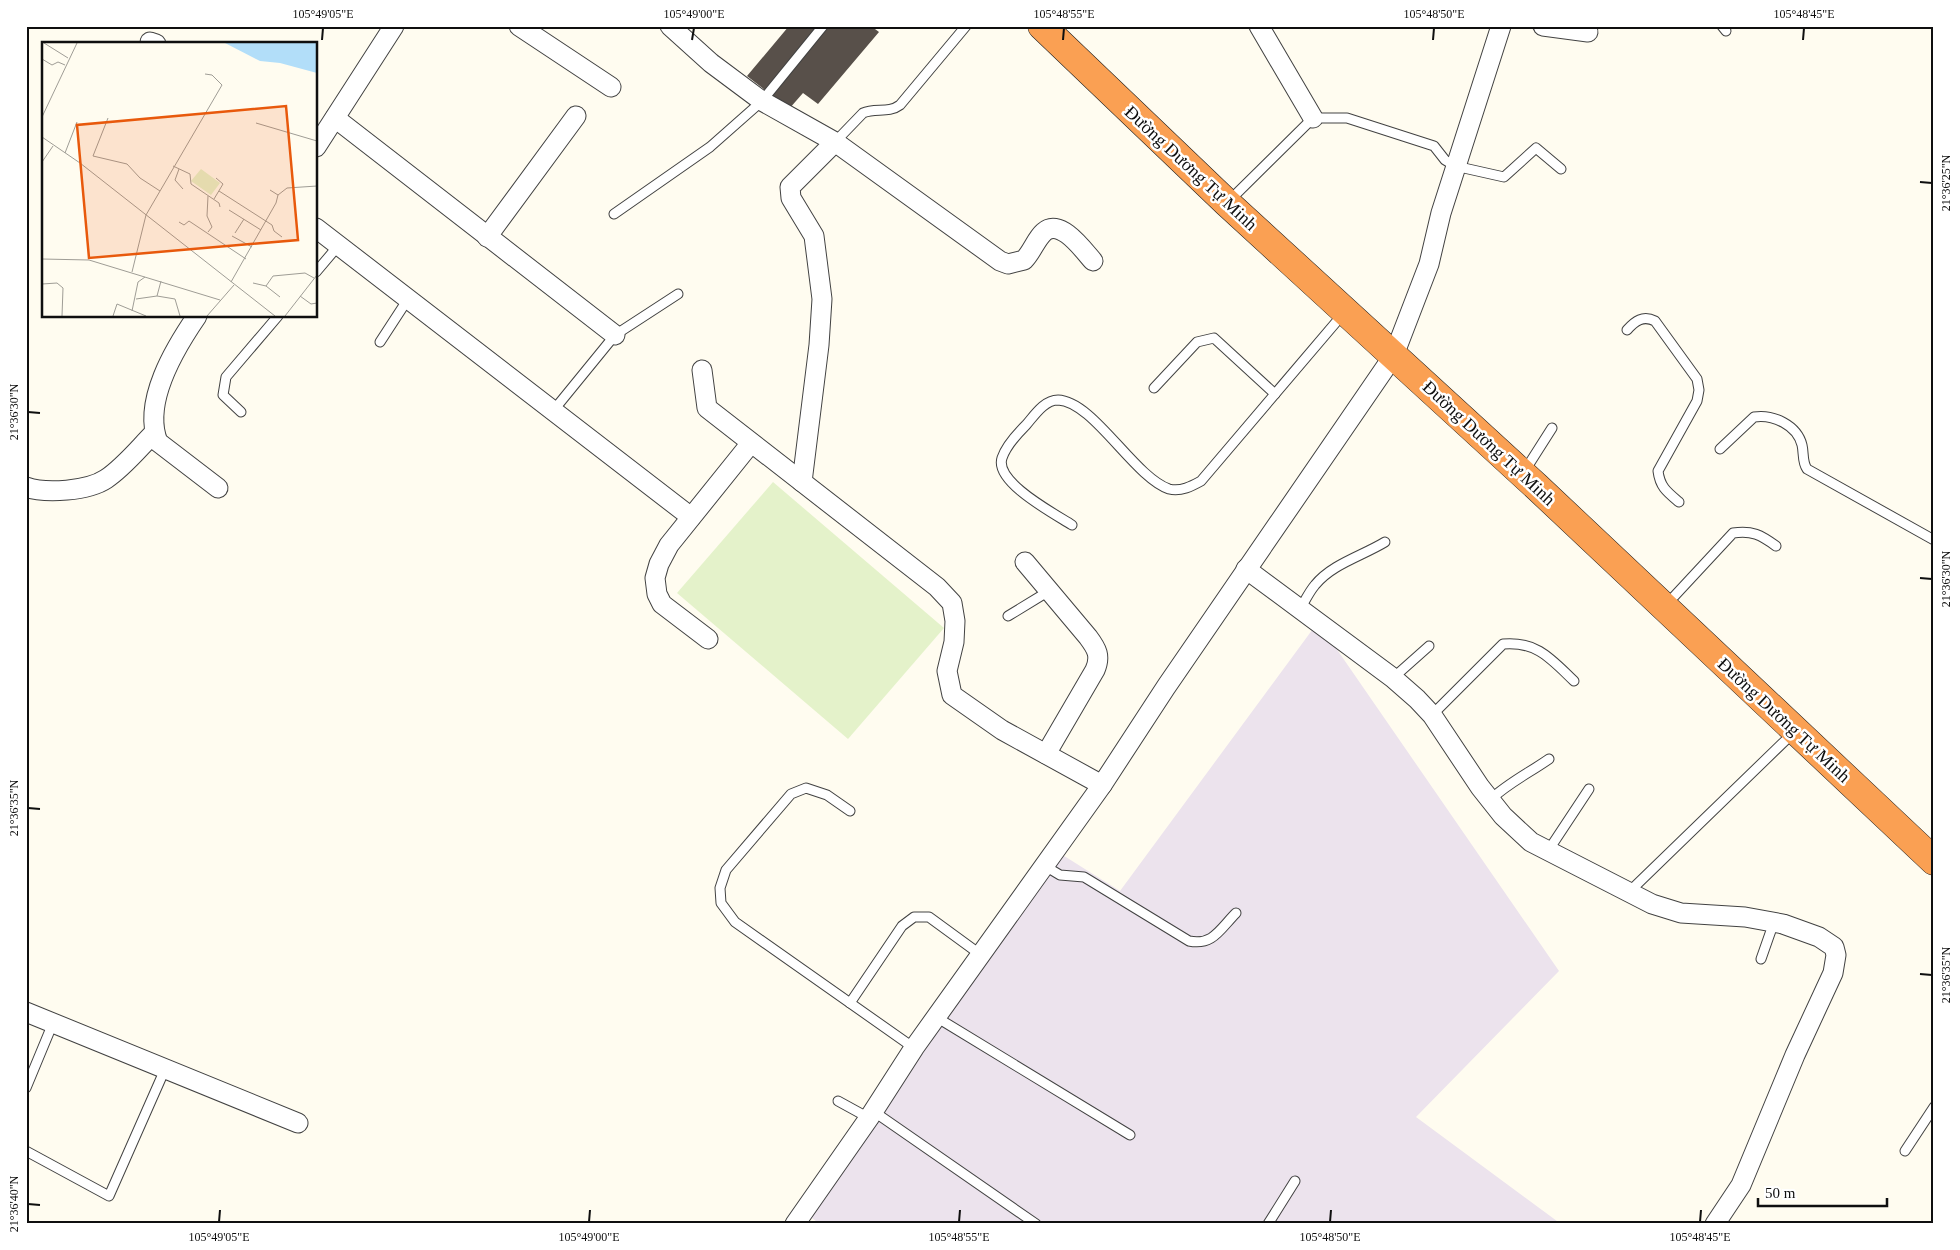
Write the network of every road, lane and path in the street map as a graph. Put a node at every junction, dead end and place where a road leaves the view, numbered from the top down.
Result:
1 (394, 26) edge
2 (519, 26) edge
3 (670, 26) edge
4 (823, 26) edge
5 (966, 26) edge
6 (1042, 26) edge
7 (1258, 26) edge
8 (1501, 26) edge
9 (1543, 26) edge
10 (1588, 32) dead end
11 (611, 87) dead end
12 (762, 101) junction
13 (576, 116) dead end
14 (335, 118) junction
15 (1313, 118) junction
16 (835, 142) junction
17 (318, 144) edge
18 (1455, 166) junction
19 (1561, 168) dead end
20 (1226, 203) junction
21 (614, 214) dead end
22 (318, 230) edge
23 (487, 237) junction
24 (338, 246) junction
25 (1093, 261) dead end
26 (318, 270) edge
27 (678, 294) dead end
28 (408, 299) junction
29 (1346, 310) junction
30 (196, 318) edge
31 (276, 318) edge
32 (1626, 330) dead end
33 (615, 335) junction
34 (380, 342) dead end
35 (1394, 355) junction
36 (702, 370) dead end
37 (1154, 388) dead end
38 (1275, 394) junction
39 (553, 411) junction
40 (242, 412) dead end
41 (1552, 428) dead end
42 (154, 433) junction
43 (752, 443) junction
44 (1720, 449) dead end
45 (1522, 474) junction
46 (802, 482) junction
47 (26, 487) edge
48 (218, 488) dead end
49 (1679, 502) dead end
50 (691, 517) junction
51 (1072, 525) dead end
52 (1934, 540) edge
53 (1385, 542) dead end
54 (1776, 546) dead end
55 (1024, 562) dead end
56 (1246, 569) junction
57 (1049, 591) junction
58 (1664, 608) junction
59 (1300, 609) junction
60 (1008, 616) dead end
61 (708, 638) dead end
62 (1429, 646) dead end
63 (1393, 678) junction
64 (1574, 681) dead end
65 (1432, 715) junction
66 (1795, 731) junction
67 (1046, 754) junction
68 (1549, 758) dead end
69 (1102, 785) junction
70 (1589, 789) dead end
71 (1490, 800) junction
72 (850, 811) dead end
73 (1548, 851) junction
74 (1934, 861) edge
75 (1045, 866) junction
76 (1628, 892) junction
77 (1236, 913) dead end
78 (1774, 922) junction
79 (981, 955) junction
80 (1761, 959) dead end
81 (850, 1003) junction
82 (26, 1012) edge
83 (936, 1017) junction
84 (53, 1023) junction
85 (914, 1048) junction
86 (166, 1068) junction
87 (26, 1088) edge
88 (838, 1101) dead end
89 (1934, 1106) edge
90 (871, 1115) junction
91 (298, 1123) dead end
92 (1130, 1135) dead end
93 (26, 1151) edge
94 (1905, 1151) dead end
95 (1295, 1181) dead end
96 (798, 1223) edge
97 (1036, 1224) edge
98 (1268, 1224) edge
99 (1715, 1224) edge

1 - 14 street
2 - 11 street
3 - 12 street
4 - 12 lane
5 - 16 lane
6 - 20 highway, Đường Dương Tự Minh
7 - 15 street
8 - 18 street
9 - 10 street
12 - 16 street
12 - 21 lane
13 - 23 street
14 - 17 street
14 - 23 street
15 - 18 lane
15 - 20 lane
16 - 25 street
16 - 46 street
18 - 19 lane
18 - 35 street
20 - 29 highway, Đường Dương Tự Minh
22 - 24 street
23 - 33 street
24 - 26 lane
24 - 28 street
27 - 33 lane
28 - 34 lane
28 - 39 street
29 - 35 highway, Đường Dương Tự Minh
29 - 38 lane
30 - 42 street
31 - 40 lane
32 - 49 lane
33 - 39 lane
35 - 45 highway, Đường Dương Tự Minh
35 - 56 street
36 - 43 street
37 - 38 lane
38 - 51 lane
39 - 50 street
41 - 45 lane
42 - 47 street
42 - 48 street
43 - 46 street
43 - 50 street
44 - 52 lane
45 - 58 highway, Đường Dương Tự Minh
46 - 67 street
50 - 61 street
53 - 59 lane
54 - 58 lane
55 - 57 street
56 - 59 street
56 - 69 street
57 - 60 lane
57 - 67 street
58 - 66 highway, Đường Dương Tự Minh
59 - 63 street
62 - 63 lane
63 - 65 street
64 - 65 lane
65 - 71 street
66 - 74 highway, Đường Dương Tự Minh
66 - 76 lane
67 - 69 street
68 - 71 lane
69 - 75 street
70 - 73 lane
71 - 73 street
72 - 81 lane
73 - 76 street
75 - 77 lane
75 - 79 street
76 - 78 street
78 - 80 lane
78 - 99 street
79 - 81 lane
79 - 83 street
81 - 85 lane
82 - 84 street
83 - 85 street
83 - 92 lane
84 - 86 street
84 - 87 lane
85 - 90 street
86 - 91 street
86 - 93 lane
88 - 90 lane
89 - 94 lane
90 - 96 street
90 - 97 lane
95 - 98 lane

